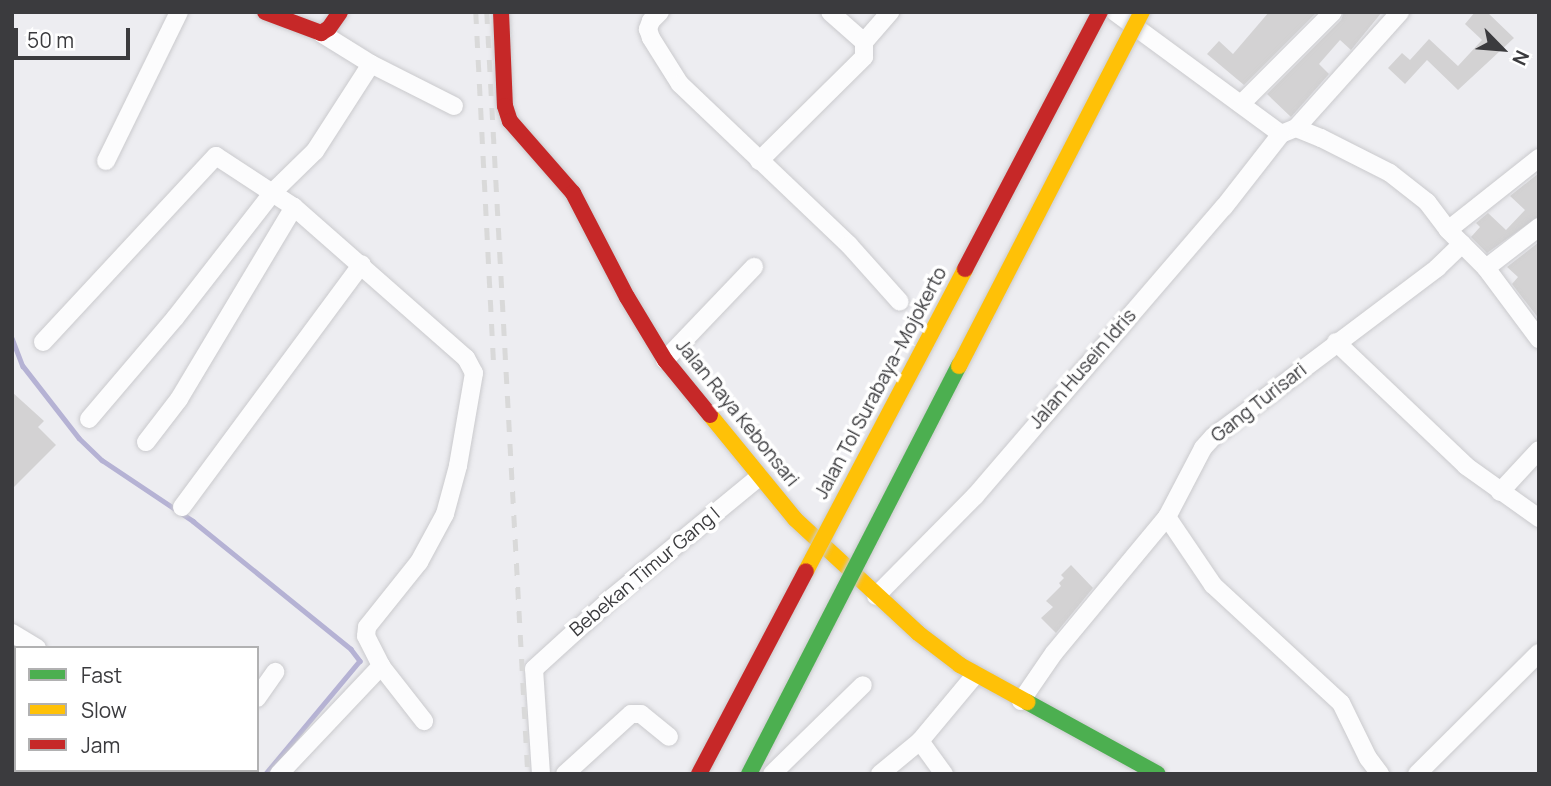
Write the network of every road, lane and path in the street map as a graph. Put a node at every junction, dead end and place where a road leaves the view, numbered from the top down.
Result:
1 (178, 12) edge
2 (265, 12) edge
3 (340, 12) edge
4 (501, 12) edge
5 (660, 12) edge
6 (830, 12) edge
7 (890, 12) edge
8 (1100, 12) edge
9 (1115, 12) edge
10 (1142, 12) edge
11 (1333, 12) edge
12 (1401, 12) edge
13 (321, 33) junction
14 (864, 42) junction
15 (371, 64) junction
16 (1241, 104) junction
17 (454, 106) dead end
18 (1288, 131) junction
19 (1539, 158) edge
20 (759, 160) junction
21 (106, 161) dead end
22 (273, 192) junction
23 (294, 207) junction
24 (1539, 227) edge
25 (1448, 230) junction
26 (1462, 244) junction
27 (362, 264) junction
28 (754, 267) dead end
29 (1486, 268) junction
30 (900, 302) dead end
31 (1538, 338) edge
32 (43, 342) dead end
33 (1336, 342) junction
34 (665, 360) junction
35 (89, 419) dead end
36 (146, 442) dead end
37 (1539, 450) edge
38 (759, 477) junction
39 (1500, 492) junction
40 (182, 507) dead end
41 (1167, 517) junction
42 (1539, 517) edge
43 (876, 596) junction
44 (12, 633) edge
45 (34, 646) edge
46 (1536, 660) edge
47 (381, 666) junction
48 (275, 673) dead end
49 (975, 676) junction
50 (863, 685) dead end
51 (259, 695) edge
52 (1021, 701) junction
53 (424, 722) dead end
54 (669, 737) dead end
55 (920, 741) junction
56 (279, 774) edge
57 (541, 774) edge
58 (565, 774) edge
59 (699, 774) edge
60 (749, 774) edge
61 (772, 774) edge
62 (880, 774) edge
63 (944, 774) edge
64 (1158, 774) edge
65 (1380, 774) edge
66 (1417, 774) edge

1 - 21 street
2 - 13 main road
3 - 13 main road
4 - 34 main road, Jalan Raya Kebonsari
5 - 20 street
6 - 14 street
7 - 14 street
8 - 59 main road, Jalan Tol Surabaya–Mojokerto, bridge
9 - 16 street
10 - 60 main road, bridge
11 - 16 street
12 - 18 street, Jalan Husein Idris
13 - 15 street
14 - 20 street
15 - 17 street
15 - 22 street
16 - 18 street
18 - 25 street
18 - 43 street, Jalan Husein Idris
19 - 25 street
20 - 30 street
22 - 23 street
22 - 32 street
22 - 35 street
23 - 27 street
23 - 36 street
24 - 29 street
25 - 26 street
26 - 29 street
26 - 33 street, Gang Turisari
27 - 40 street
27 - 47 street
28 - 34 street
29 - 31 street
33 - 39 street
33 - 41 street, Gang Turisari
34 - 38 main road, Jalan Raya Kebonsari
37 - 39 street
38 - 43 main road, Jalan Raya Kebonsari
38 - 57 street, Bebekan Timur Gang I
39 - 42 street
41 - 52 street, Gang Turisari
41 - 65 street
43 - 49 main road, Jalan Raya Kebonsari
44 - 45 street
46 - 66 street
47 - 53 street
47 - 56 street
48 - 51 street
49 - 52 main road, Jalan Raya Kebonsari
49 - 55 street
50 - 61 street
52 - 64 main road, Jalan Raya Kebonsari
54 - 58 street
55 - 62 street
55 - 63 street

